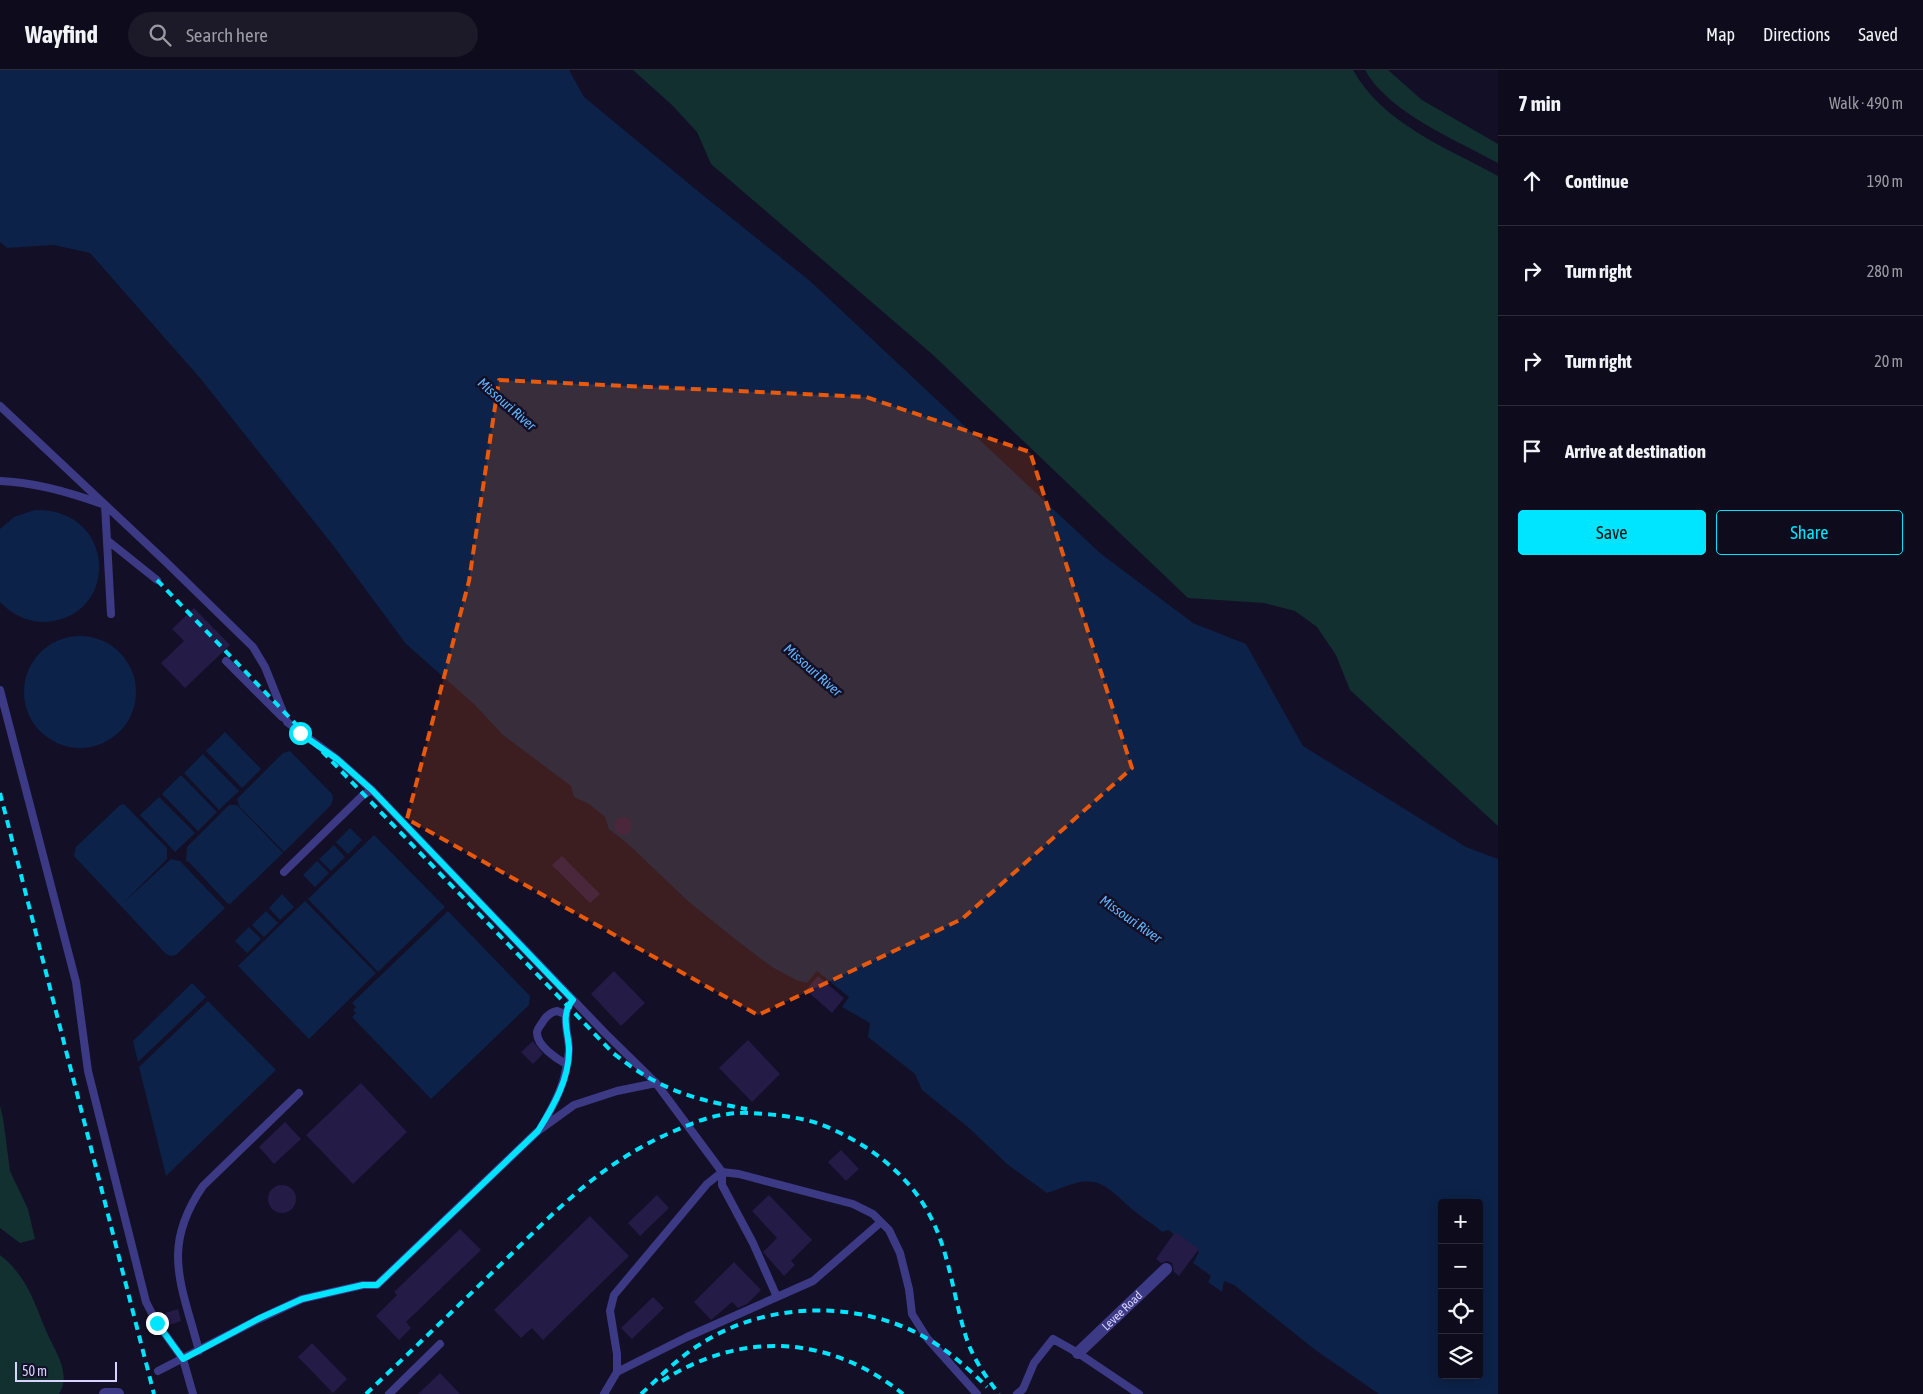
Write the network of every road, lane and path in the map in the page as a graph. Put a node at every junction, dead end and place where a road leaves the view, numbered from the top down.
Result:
1 (0, 406) edge
2 (0, 481) edge
3 (105, 505) junction
4 (107, 540) junction
5 (156, 580) dead end
6 (111, 614) dead end
7 (226, 660) dead end
8 (0, 690) edge
9 (287, 722) junction
10 (372, 790) junction
11 (284, 872) dead end
12 (573, 1000) junction
13 (565, 1014) junction
14 (566, 1064) junction
15 (656, 1083) junction
16 (299, 1093) dead end
17 (538, 1131) junction
18 (722, 1172) junction
19 (881, 1222) junction
20 (1166, 1269) dead end
21 (777, 1297) junction
22 (440, 1344) dead end
23 (198, 1351) junction
24 (1078, 1353) junction
25 (183, 1359) junction
26 (158, 1371) dead end
27 (616, 1372) junction
28 (105, 1394) edge
29 (118, 1394) edge
30 (193, 1394) edge
31 (389, 1394) edge
32 (604, 1394) edge
33 (977, 1394) edge
34 (1017, 1394) edge
35 (1139, 1394) edge

1 - 3 lane
2 - 3 lane
3 - 4 lane
3 - 9 lane
4 - 5 lane
4 - 6 lane
7 - 9 lane
8 - 25 lane
9 - 10 lane
10 - 11 lane
10 - 12 lane
12 - 13 lane
12 - 15 lane
13 - 14 lane
13 - 14 lane
14 - 17 lane
15 - 17 lane
15 - 18 lane
16 - 23 lane
17 - 23 lane
18 - 19 lane
18 - 21 lane
18 - 27 lane
19 - 21 lane
19 - 33 lane
20 - 24 street, Levee Road
21 - 27 lane
22 - 31 lane
23 - 25 lane
24 - 34 lane
24 - 35 lane
25 - 26 lane
25 - 30 lane
27 - 32 lane
28 - 29 street

